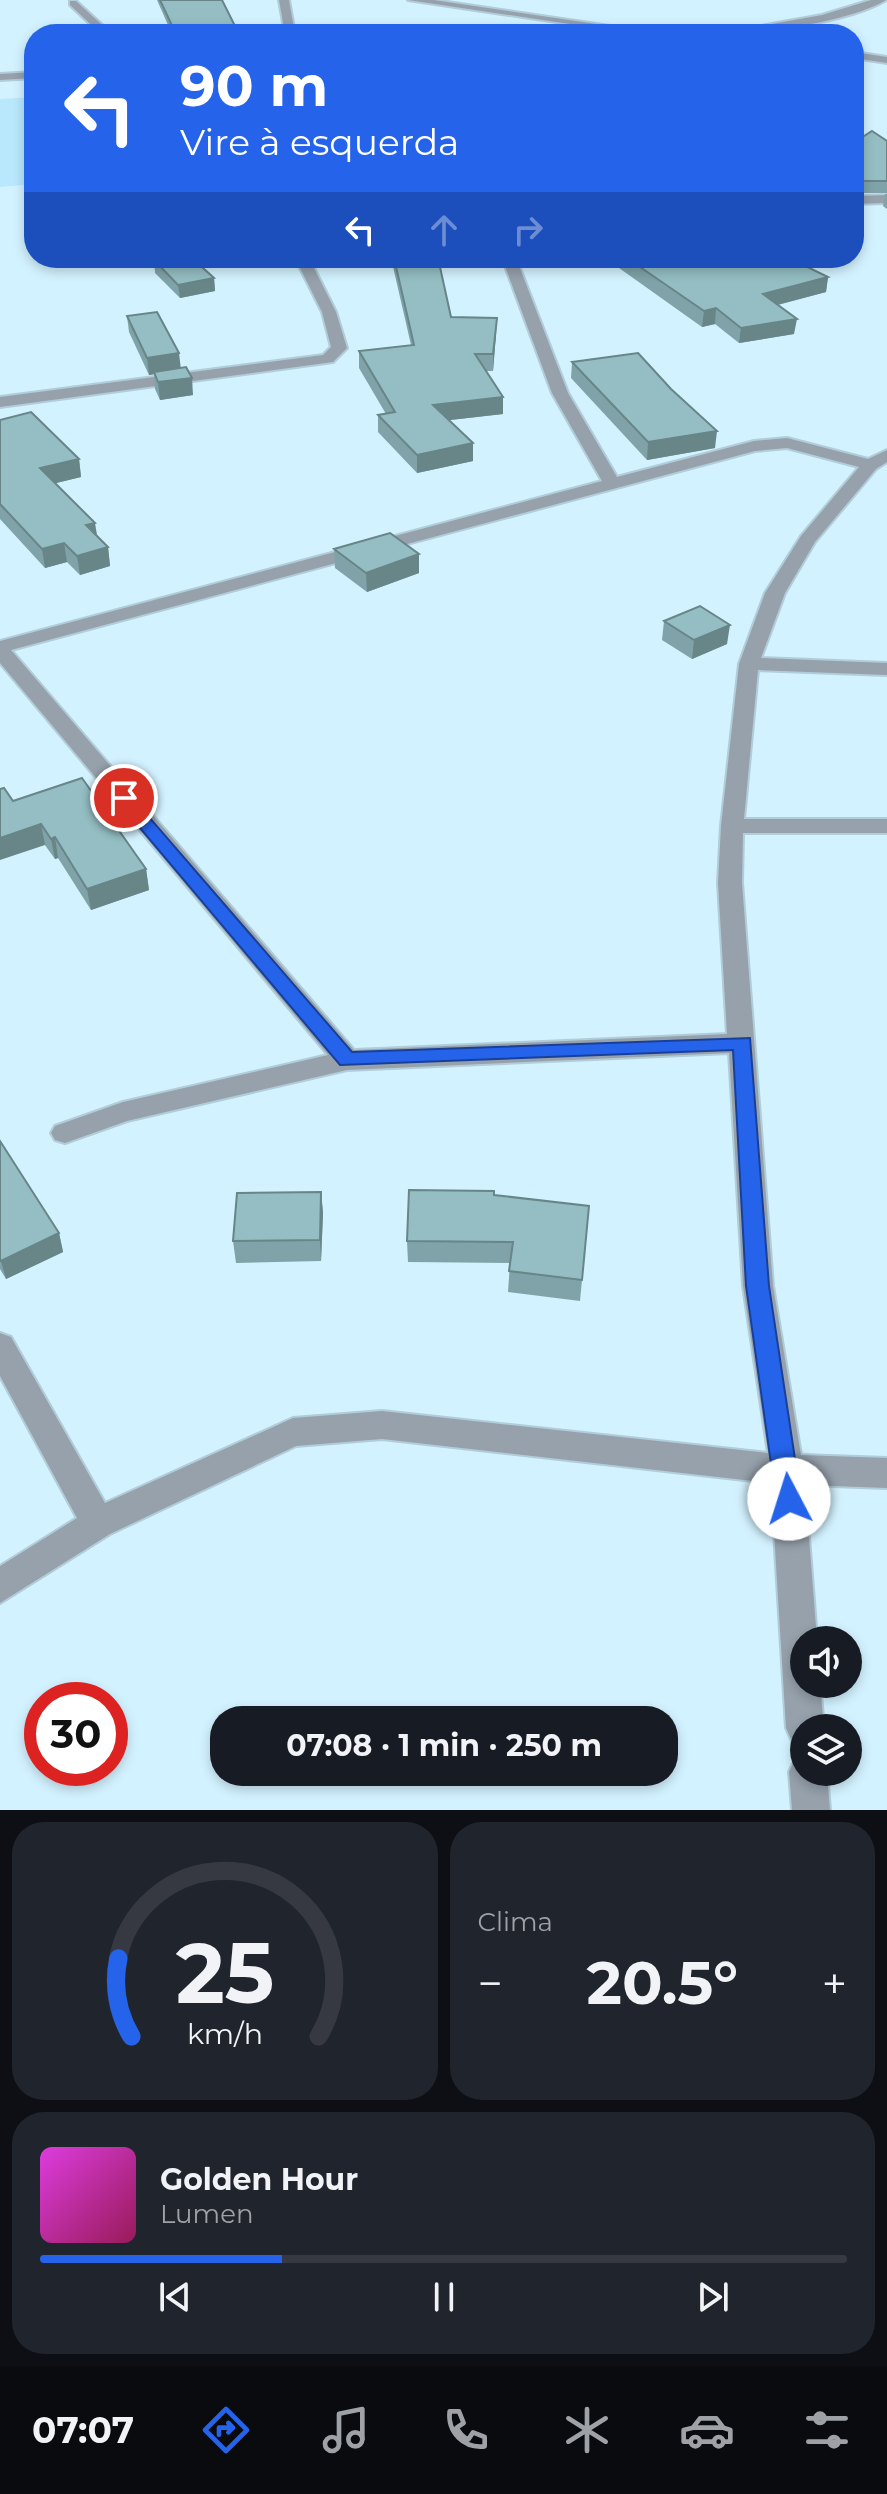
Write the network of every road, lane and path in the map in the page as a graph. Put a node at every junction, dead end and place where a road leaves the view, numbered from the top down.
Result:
1 (284, 0) edge
2 (413, 0) edge
3 (881, 0) edge
4 (73, 3) dead end
5 (96, 24) edge
6 (288, 24) edge
7 (587, 24) edge
8 (785, 24) edge
9 (864, 57) edge
10 (887, 60) edge
11 (24, 76) edge
12 (0, 77) edge
13 (887, 199) edge
14 (864, 200) edge
15 (307, 268) edge
16 (513, 268) edge
17 (0, 402) edge
18 (878, 460) edge
19 (611, 482) junction
20 (0, 648) edge
21 (749, 664) junction
22 (887, 669) edge
23 (732, 826) junction
24 (887, 826) edge
25 (743, 1043) junction
26 (347, 1060) junction
27 (65, 1133) dead end
28 (0, 1346) edge
29 (787, 1470) junction
30 (887, 1473) edge
31 (98, 1523) junction
32 (0, 1586) edge
33 (804, 1714) edge
34 (809, 1786) edge
35 (811, 1810) edge

1 - 6 street
2 - 7 street
3 - 8 street
4 - 5 street
9 - 10 street
11 - 12 street
13 - 14 street
15 - 17 street
16 - 19 street
18 - 19 street
18 - 21 street
19 - 20 street
20 - 26 street
21 - 22 street
21 - 23 street
23 - 24 street
23 - 25 street
25 - 26 street
25 - 29 street
26 - 27 street
28 - 31 street
29 - 30 street
29 - 31 street
29 - 33 street
31 - 32 street
34 - 35 street

